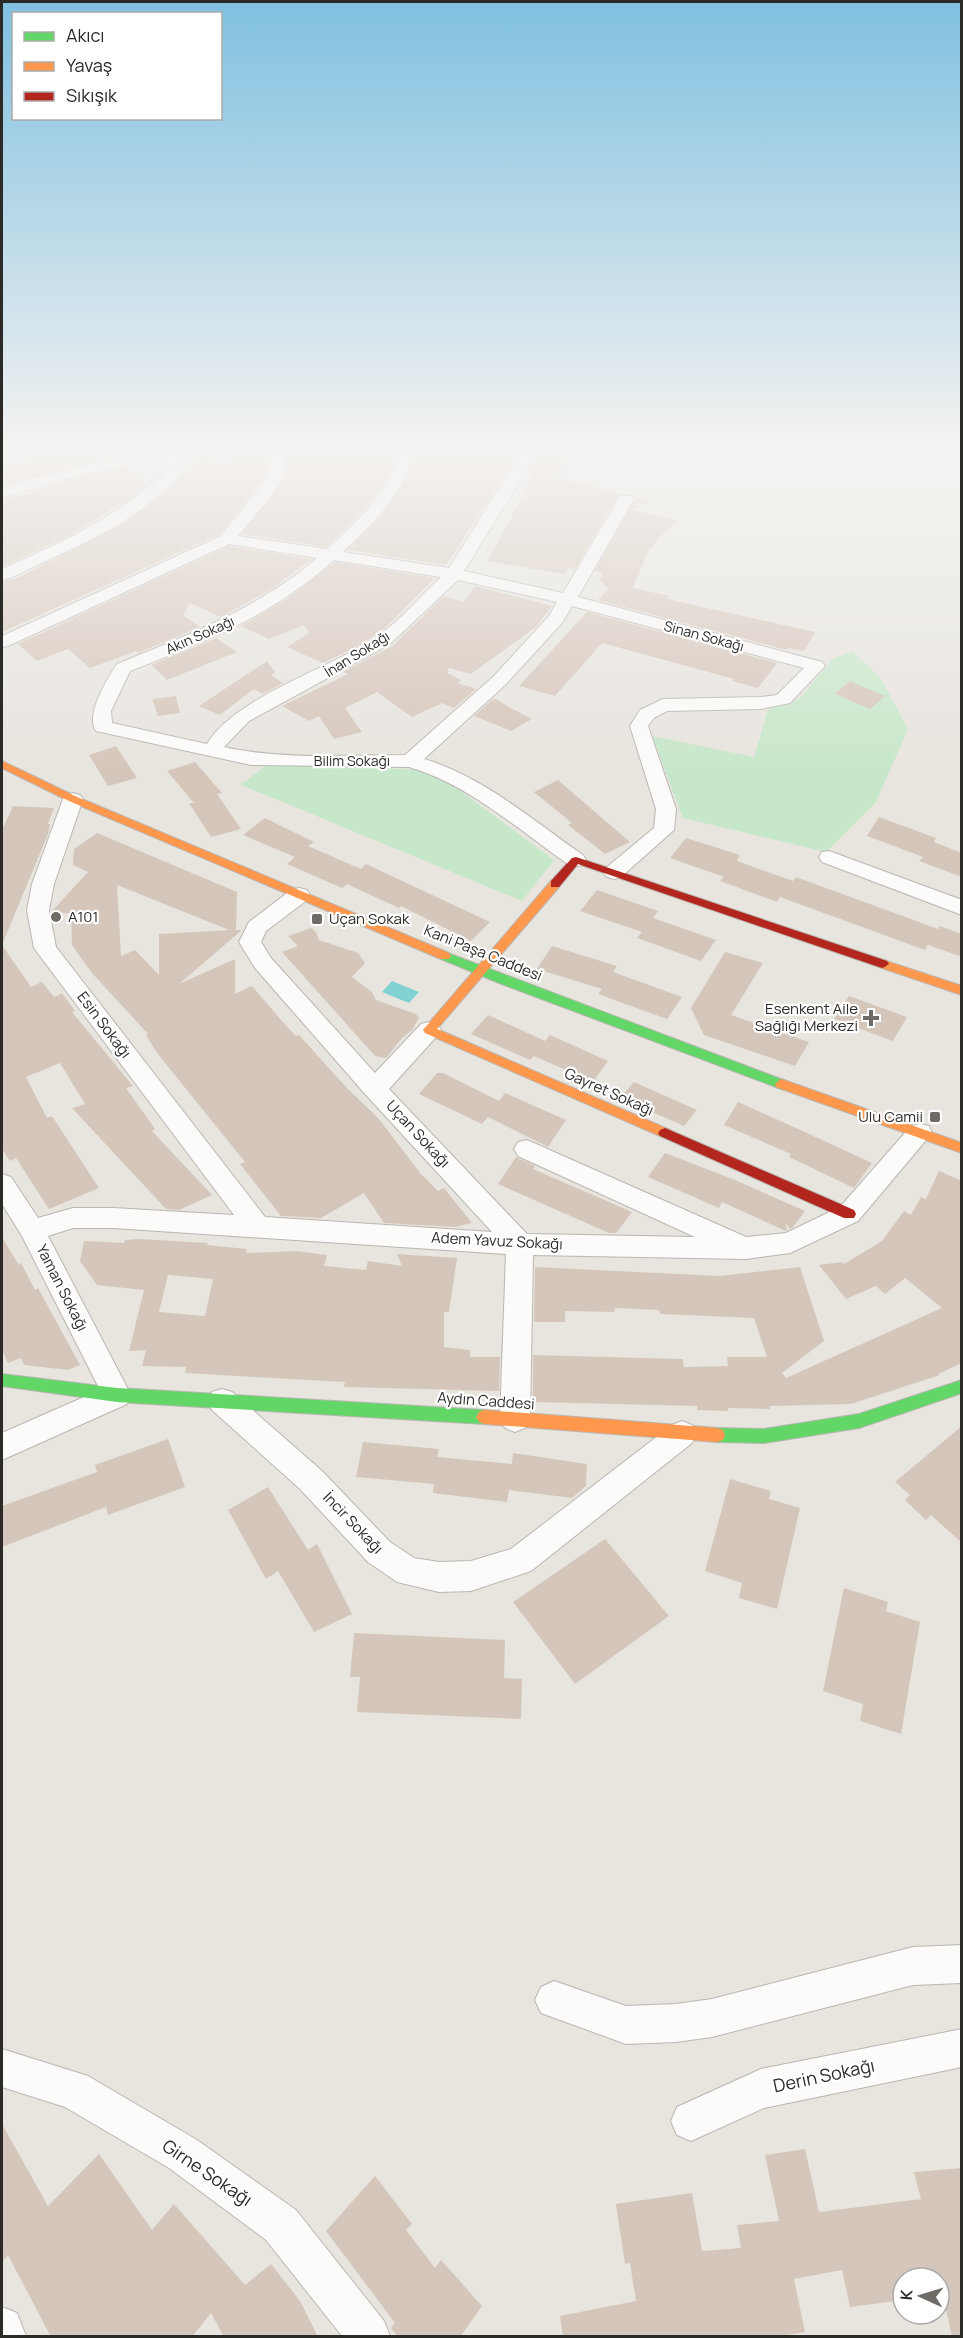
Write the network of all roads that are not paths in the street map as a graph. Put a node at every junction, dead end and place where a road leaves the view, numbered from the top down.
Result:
1 (51, 553) edge
2 (196, 553) edge
3 (334, 553) joint
4 (467, 553) edge
5 (596, 553) edge
6 (454, 574) junction
7 (2, 575) edge
8 (570, 600) junction
9 (2, 642) edge
10 (103, 728) joint
11 (213, 749) junction
12 (410, 761) junction
13 (2, 764) edge
14 (73, 799) junction
15 (829, 857) dead end
16 (576, 860) junction
17 (614, 872) junction
18 (299, 895) junction
19 (962, 908) edge
20 (480, 970) junction
21 (962, 991) edge
22 (429, 1030) junction
23 (375, 1089) junction
24 (920, 1133) junction
25 (962, 1148) edge
26 (527, 1149) dead end
27 (2, 1184) edge
28 (849, 1214) junction
29 (257, 1226) junction
30 (32, 1230) junction
31 (520, 1244) junction
32 (746, 1248) junction
33 (2, 1380) edge
34 (962, 1386) edge
35 (117, 1395) junction
36 (222, 1401) junction
37 (515, 1419) junction
38 (682, 1434) junction
39 (2, 1447) edge
40 (962, 1964) edge
41 (554, 2001) dead end
42 (962, 2048) edge
43 (2, 2068) edge
44 (691, 2121) dead end
45 (2, 2328) edge
46 (5, 2337) edge
47 (369, 2337) edge

1 - 7 street
2 - 9 street
3 - 6 street, Sinan Sokağı
3 - 10 street, Akın Sokağı
4 - 6 street, İnan Sokağı
5 - 8 street
6 - 8 street, Sinan Sokağı
6 - 11 street, İnan Sokağı
8 - 12 street
8 - 17 street, Sinan Sokağı
10 - 11 street, Bilim Sokağı
11 - 12 street, Bilim Sokağı
12 - 16 street, Bilim Sokağı
13 - 14 street, Kani Paşa Caddesi
14 - 18 street, Kani Paşa Caddesi
14 - 29 street, Esin Sokağı
15 - 19 street
16 - 17 street
16 - 20 street
17 - 21 street
18 - 20 street, Kani Paşa Caddesi
18 - 23 street, Uçan Sokağı
20 - 22 street
20 - 24 street, Kani Paşa Caddesi
22 - 23 street
22 - 28 street, Gayret Sokağı
23 - 31 street, Uçan Sokağı
24 - 25 street, Kani Paşa Caddesi
24 - 28 street, Adem Yavuz Sokağı
26 - 32 street
27 - 30 street, Yaman Sokağı
28 - 32 street, Adem Yavuz Sokağı
29 - 30 street, Adem Yavuz Sokağı
29 - 31 street, Adem Yavuz Sokağı
30 - 35 street, Yaman Sokağı
31 - 32 street, Adem Yavuz Sokağı
31 - 37 street
33 - 35 street, Aydın Caddesi
34 - 38 street, Aydın Caddesi
35 - 36 street, Aydın Caddesi
35 - 39 street
36 - 37 street, Aydın Caddesi
36 - 38 street, İncir Sokağı
37 - 38 street, Aydın Caddesi
40 - 41 street
42 - 44 street, Derin Sokağı
43 - 47 street, Girne Sokağı
45 - 46 street

